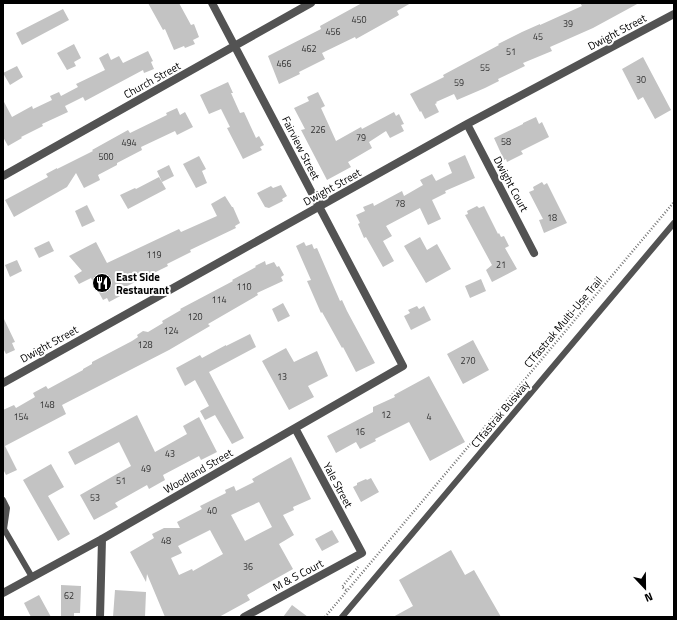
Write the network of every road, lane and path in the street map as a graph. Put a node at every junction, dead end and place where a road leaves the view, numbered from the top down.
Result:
1 (212, 3) edge
2 (311, 3) edge
3 (674, 14) edge
4 (236, 46) junction
5 (467, 124) junction
6 (3, 176) edge
7 (674, 202) edge
8 (319, 206) junction
9 (674, 223) edge
10 (534, 253) dead end
11 (403, 366) joint
12 (3, 383) edge
13 (295, 428) junction
14 (3, 500) edge
15 (102, 538) junction
16 (358, 555) junction
17 (32, 577) junction
18 (346, 590) junction
19 (3, 593) edge
20 (100, 617) edge
21 (244, 617) edge
22 (325, 617) edge
23 (342, 617) edge

1 - 4 street, Fairview Street
2 - 4 street, Church Street
3 - 5 street, Dwight Street
4 - 6 street, Church Street
4 - 8 street, Fairview Street
5 - 8 street, Dwight Street
5 - 10 street, Dwight Court
7 - 18 path, CTfastrak Multi-Use Trail
8 - 11 street, Fairview Street
8 - 12 street, Dwight Street
9 - 23 lane, CTfastrak Busway
11 - 13 street, Woodland Street
13 - 15 street, Woodland Street
13 - 16 street, Yale Street
14 - 17 lane
15 - 17 street, Woodland Street
15 - 20 street
16 - 18 path
16 - 21 street, M & S Court
17 - 19 street, Woodland Street
18 - 22 path, CTfastrak Multi-Use Trail

